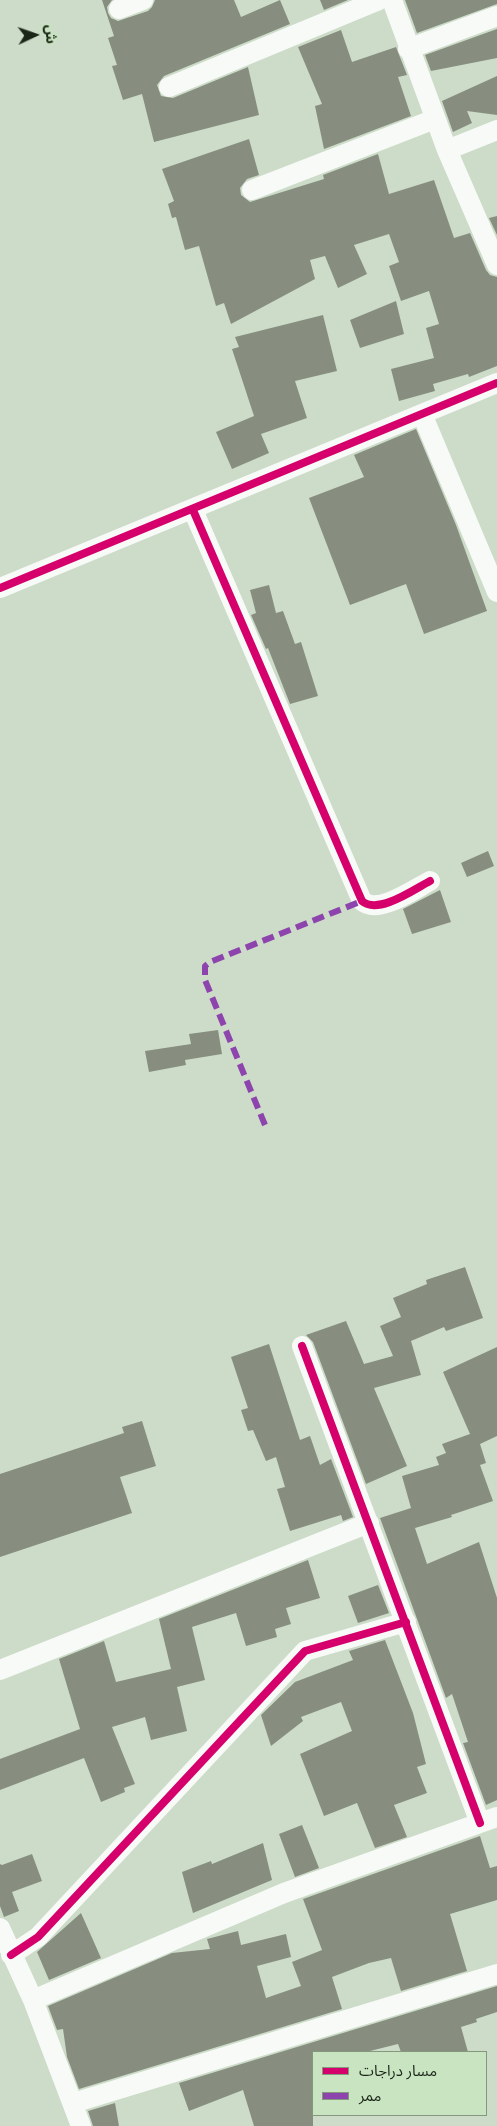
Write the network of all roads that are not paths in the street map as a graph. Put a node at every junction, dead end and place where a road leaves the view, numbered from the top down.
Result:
1 (143, 0) edge
2 (380, 0) edge
3 (392, 0) edge
4 (119, 9) dead end
5 (497, 16) edge
6 (408, 49) junction
7 (169, 87) dead end
8 (434, 118) junction
9 (497, 130) edge
10 (447, 150) junction
11 (252, 190) dead end
12 (495, 257) edge
13 (497, 383) edge
14 (422, 414) junction
15 (194, 510) junction
16 (0, 588) edge
17 (497, 592) edge
18 (430, 881) dead end
19 (302, 1346) dead end
20 (368, 1523) junction
21 (406, 1622) junction
22 (0, 1670) edge
23 (489, 1820) edge
24 (0, 1928) edge
25 (11, 1955) junction
26 (497, 1974) edge
27 (33, 2000) junction
28 (73, 2103) junction
29 (81, 2126) edge

1 - 4 street
2 - 7 street
3 - 6 street
5 - 6 street
6 - 8 street
8 - 10 street
8 - 11 street
9 - 10 street
10 - 12 street
13 - 14 street
14 - 15 street
14 - 17 street
15 - 16 street
15 - 18 street
19 - 20 street
20 - 21 street
20 - 22 street
21 - 23 street
21 - 25 street
23 - 27 street
24 - 25 street
25 - 27 street
26 - 28 street
27 - 28 street
28 - 29 street

